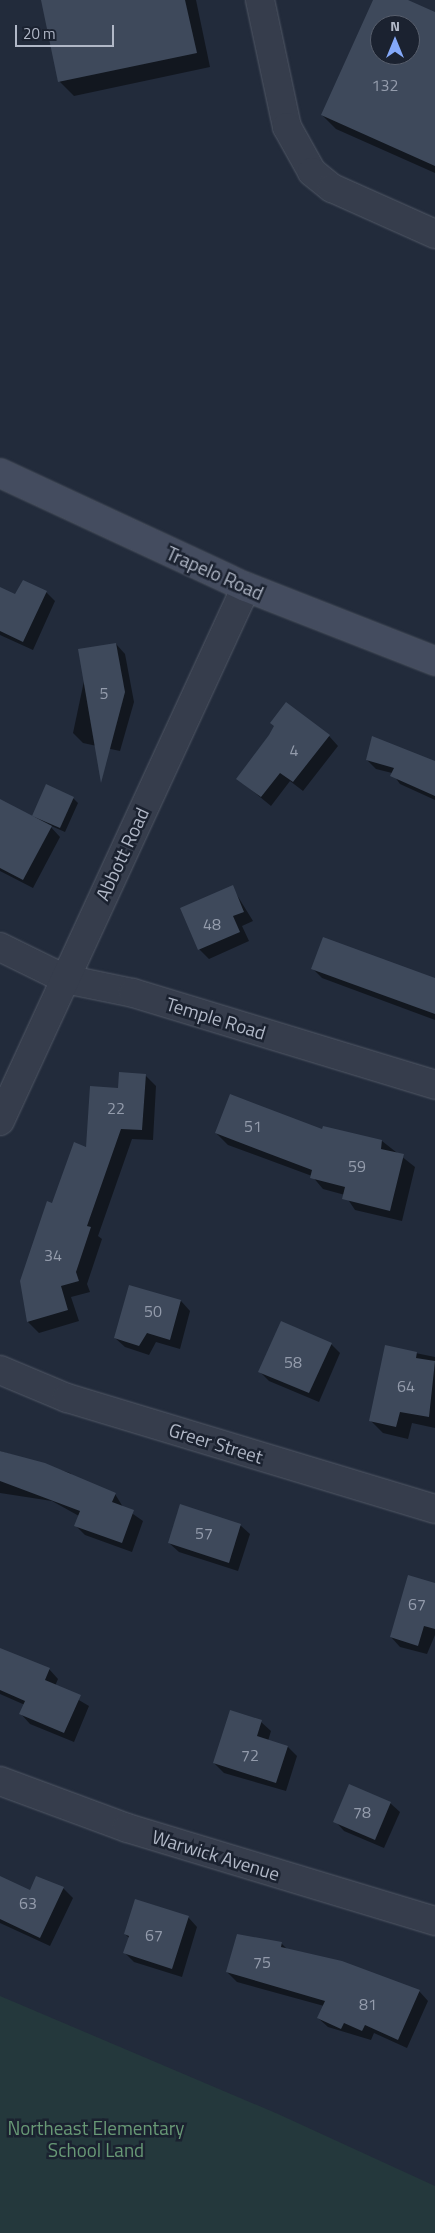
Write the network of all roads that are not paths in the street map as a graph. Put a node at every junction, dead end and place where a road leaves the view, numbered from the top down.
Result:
1 (260, 0) edge
2 (435, 234) edge
3 (0, 473) edge
4 (246, 587) junction
5 (435, 661) edge
6 (0, 947) edge
7 (65, 980) junction
8 (435, 1085) edge
9 (0, 1121) edge
10 (0, 1370) edge
11 (435, 1509) edge
12 (0, 1781) edge
13 (435, 1922) edge

1 - 2 street
3 - 4 main road, Trapelo Road
4 - 5 main road, Trapelo Road
4 - 7 street, Abbott Road
6 - 7 street, Temple Road
7 - 8 street, Temple Road
7 - 9 street, Abbott Road
10 - 11 street, Greer Street
12 - 13 street, Warwick Avenue

